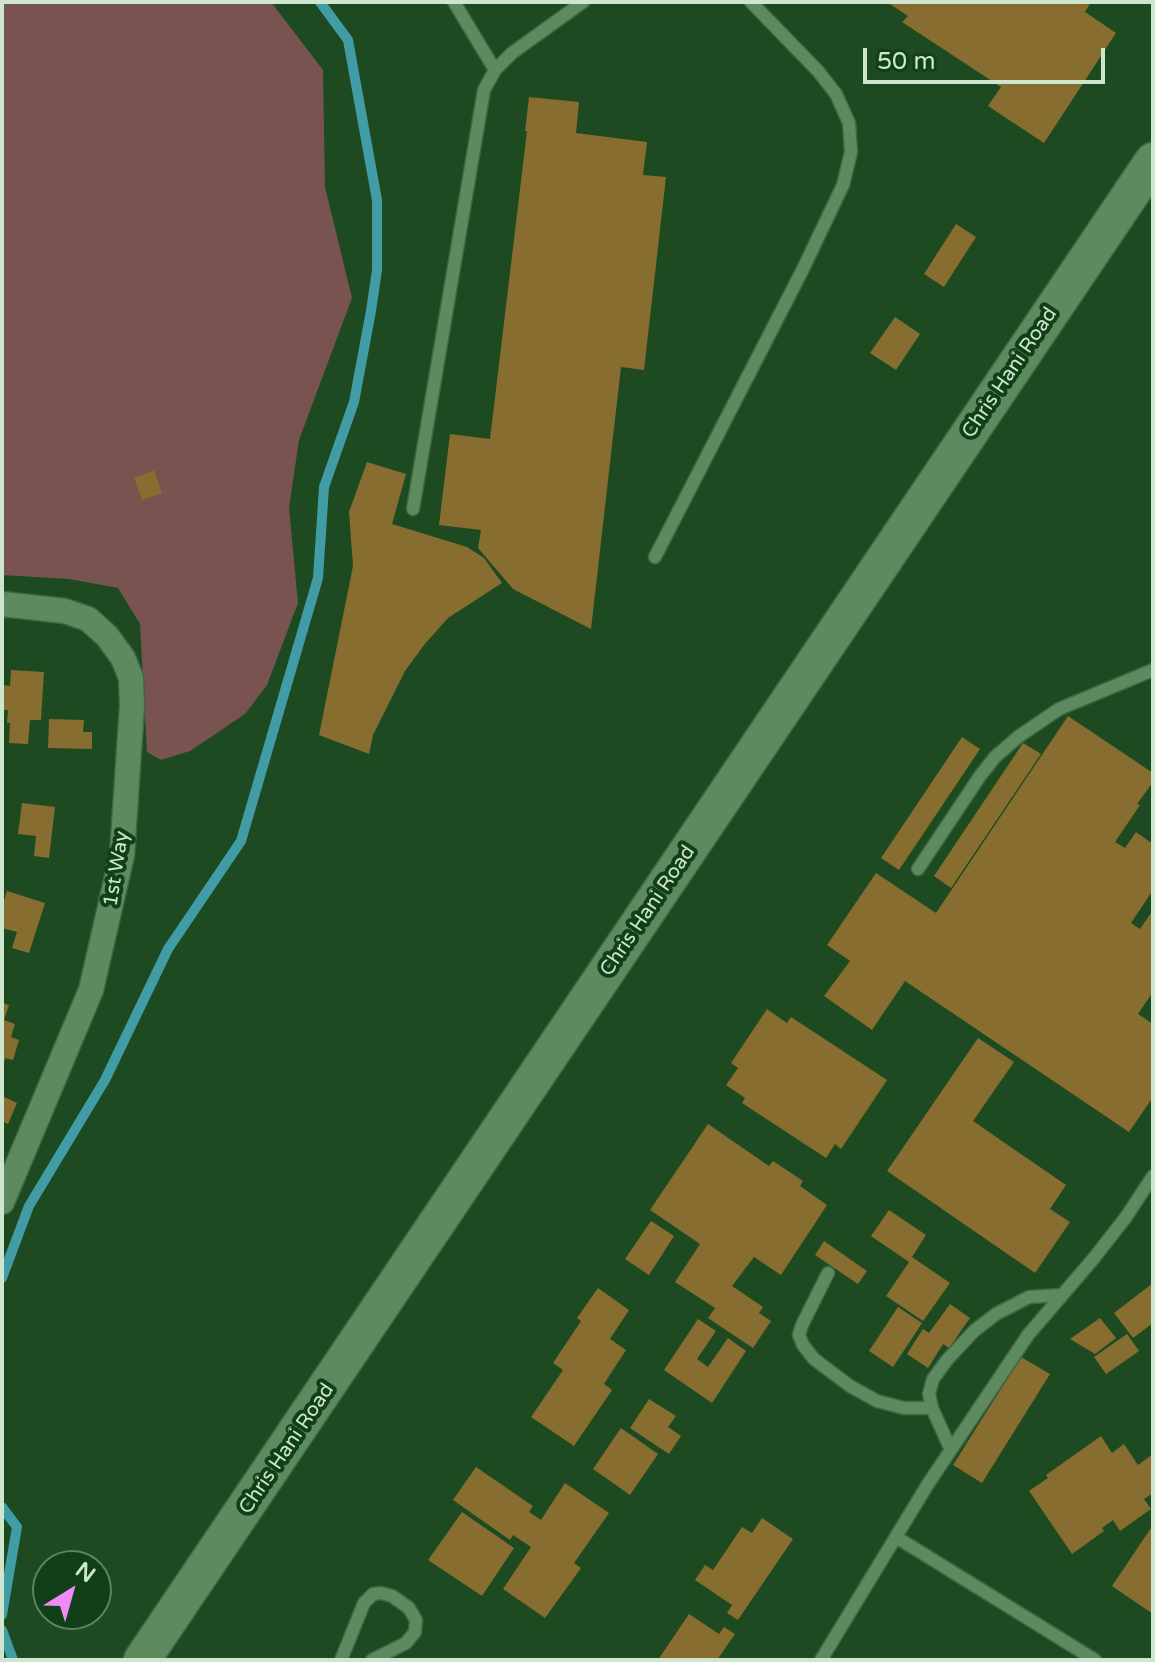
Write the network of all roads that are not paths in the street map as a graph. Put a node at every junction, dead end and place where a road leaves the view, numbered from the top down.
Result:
1 (454, 2) edge
2 (583, 2) edge
3 (751, 2) edge
4 (495, 70) junction
5 (1153, 161) edge
6 (413, 509) dead end
7 (655, 557) dead end
8 (2, 604) edge
9 (1153, 670) edge
10 (918, 869) dead end
11 (1153, 1176) edge
12 (2, 1202) edge
13 (828, 1273) dead end
14 (1062, 1295) junction
15 (932, 1408) junction
16 (951, 1450) junction
17 (896, 1537) junction
18 (142, 1660) edge
19 (341, 1660) edge
20 (372, 1660) edge
21 (821, 1660) edge
22 (1095, 1660) edge

1 - 4 lane
2 - 4 lane
3 - 7 lane
4 - 6 lane
5 - 18 main road, Chris Hani Road
8 - 12 street, 1st Way
9 - 10 lane
11 - 14 lane
13 - 15 lane
14 - 15 lane
14 - 16 lane
15 - 16 lane
16 - 17 lane
17 - 21 lane
17 - 22 lane
19 - 20 lane

